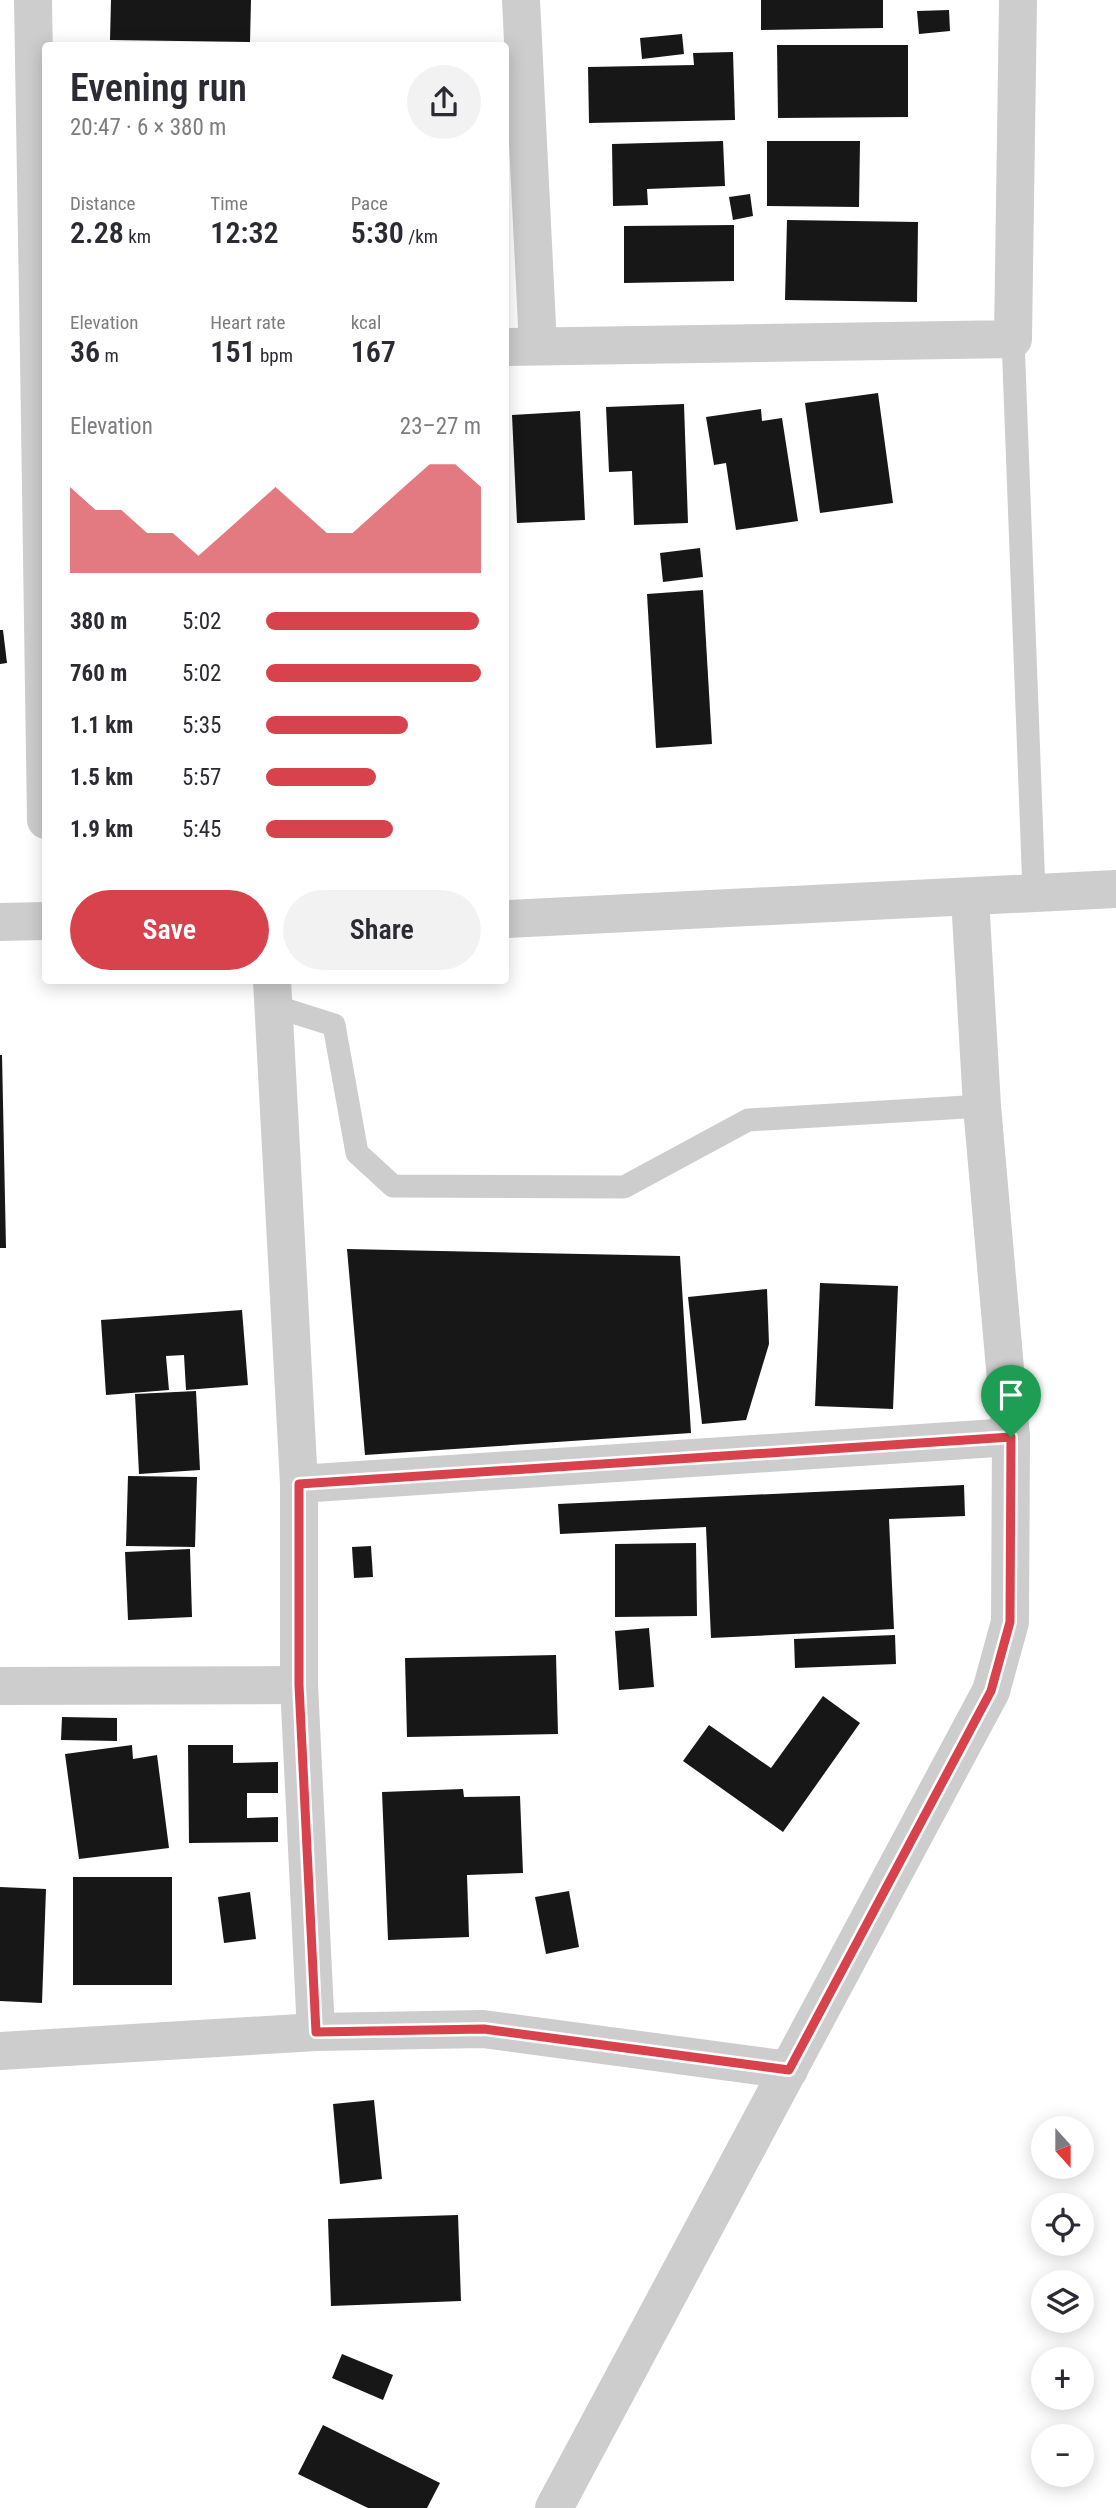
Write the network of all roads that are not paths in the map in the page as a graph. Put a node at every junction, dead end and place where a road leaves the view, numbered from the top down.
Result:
1 (33, 0) edge
2 (521, 0) edge
3 (1018, 0) edge
4 (1013, 340) junction
5 (522, 347) edge
6 (42, 357) edge
7 (1116, 889) edge
8 (1034, 892) junction
9 (970, 898) junction
10 (509, 919) edge
11 (42, 921) edge
12 (0, 922) edge
13 (273, 993) edge
14 (982, 1106) junction
15 (1011, 1437) junction
16 (299, 1484) junction
17 (299, 1685) junction
18 (0, 1686) edge
19 (316, 2032) junction
20 (0, 2051) edge
21 (789, 2070) junction
22 (554, 2508) edge

1 - 6 street
2 - 5 street
3 - 4 street
4 - 5 street
4 - 8 lane
7 - 8 street
8 - 9 street
9 - 10 street
9 - 14 street
11 - 12 street
13 - 14 lane
13 - 16 street
14 - 15 street
15 - 16 street
15 - 21 street
16 - 17 street
17 - 18 street
17 - 19 street
19 - 20 street
19 - 21 street
21 - 22 street

